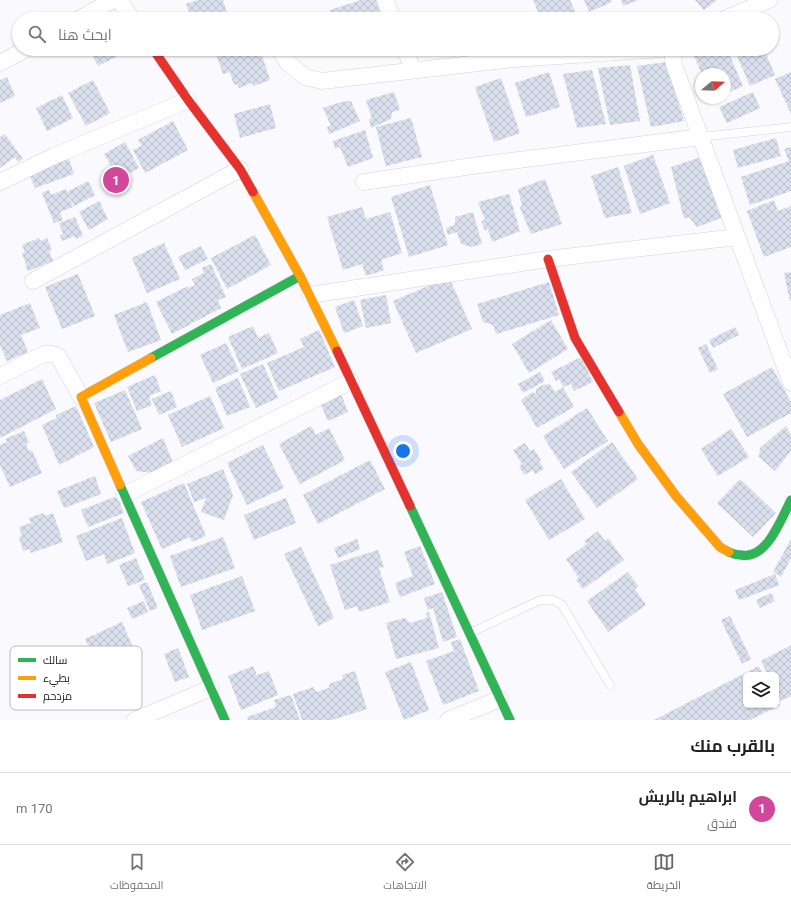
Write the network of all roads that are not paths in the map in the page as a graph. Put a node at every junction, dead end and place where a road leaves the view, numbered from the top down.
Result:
1 (113, 0) edge
2 (119, 0) edge
3 (385, 0) edge
4 (769, 0) edge
5 (92, 12) edge
6 (127, 12) edge
7 (390, 12) edge
8 (741, 12) edge
9 (14, 56) edge
10 (158, 56) edge
11 (283, 56) edge
12 (408, 56) edge
13 (558, 56) edge
14 (673, 56) edge
15 (0, 64) edge
16 (413, 70) junction
17 (188, 100) junction
18 (791, 127) edge
19 (701, 137) junction
20 (240, 169) junction
21 (0, 182) edge
22 (364, 182) dead end
23 (737, 238) junction
24 (548, 259) junction
25 (300, 276) junction
26 (33, 282) dead end
27 (310, 295) junction
28 (0, 376) edge
29 (351, 381) junction
30 (791, 383) edge
31 (81, 397) junction
32 (124, 495) junction
33 (791, 500) edge
34 (470, 633) junction
35 (610, 685) dead end
36 (211, 688) junction
37 (500, 699) junction
38 (135, 720) edge
39 (225, 720) edge
40 (448, 720) edge
41 (510, 720) edge

1 - 5 street
2 - 6 street
3 - 7 street
4 - 8 street
9 - 15 street
10 - 17 street
11 - 16 street
12 - 16 street
13 - 16 street
14 - 19 street
17 - 20 street
17 - 21 street
18 - 19 lane
19 - 22 street
19 - 23 street
20 - 25 street
20 - 26 street
23 - 24 street
23 - 30 street
24 - 27 street
24 - 33 street
25 - 27 street
25 - 31 street
27 - 29 street
28 - 31 street
29 - 32 street
29 - 34 street
31 - 32 street
32 - 36 street
34 - 35 lane
34 - 37 street
36 - 38 street
36 - 39 street
37 - 40 street
37 - 41 street

